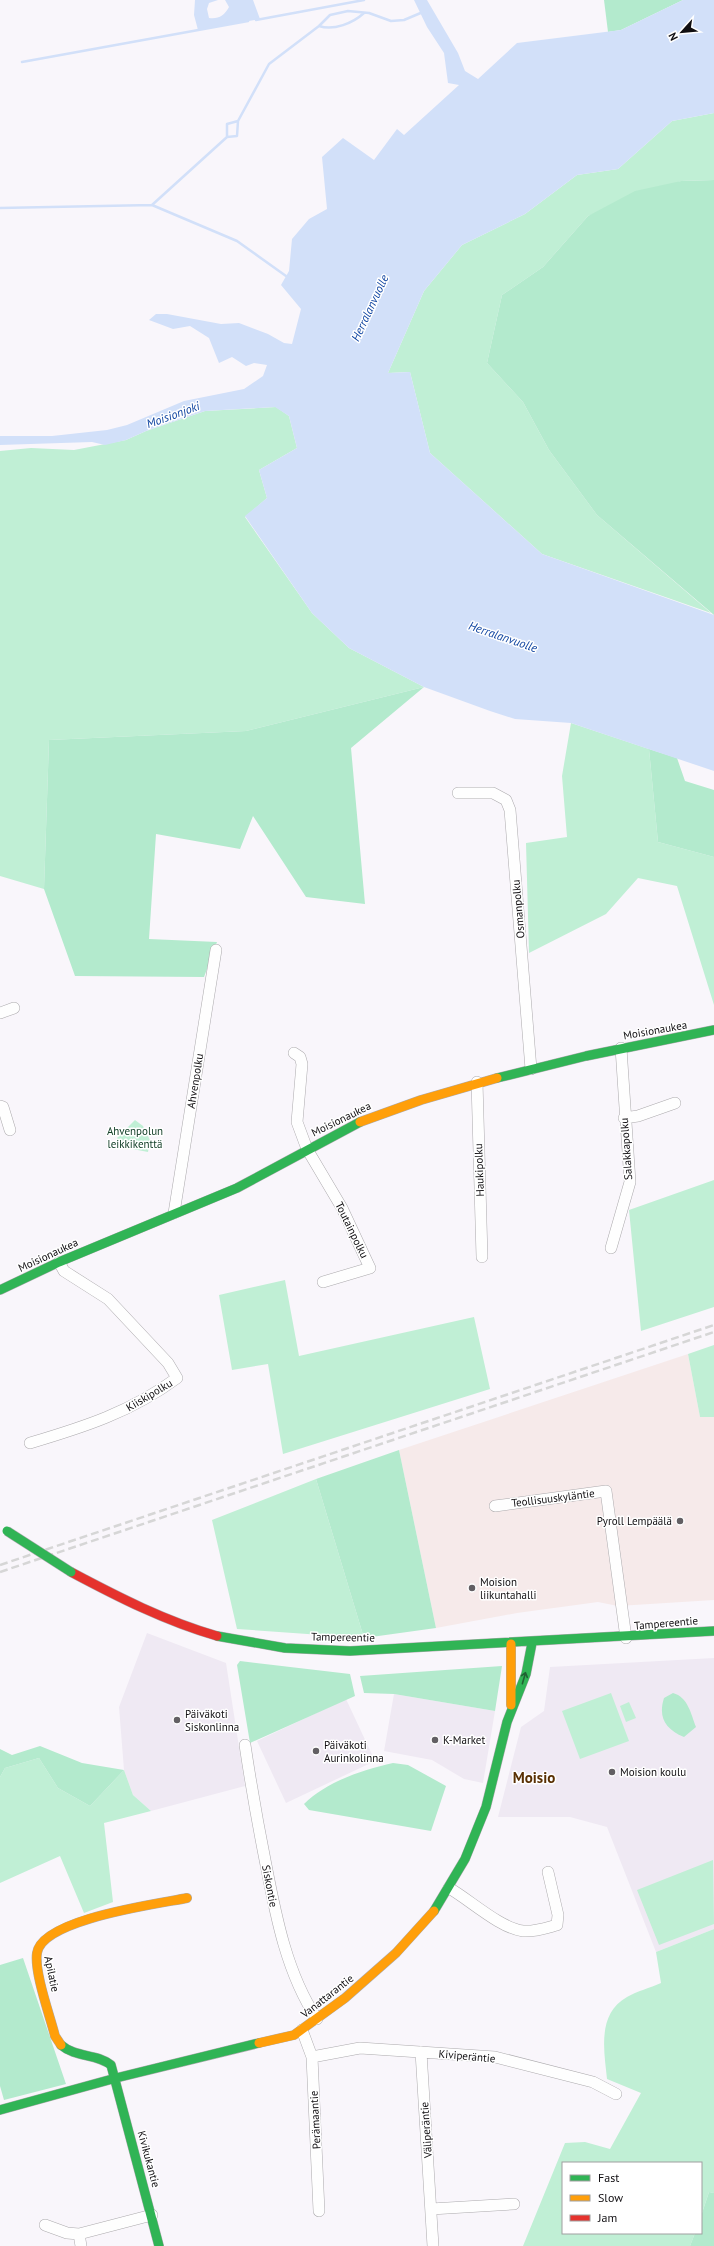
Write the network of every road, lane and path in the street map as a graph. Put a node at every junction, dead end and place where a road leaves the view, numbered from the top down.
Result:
1 (458, 793) dead end
2 (216, 950) dead end
3 (14, 1008) dead end
4 (0, 1013) edge
5 (714, 1030) edge
6 (621, 1048) junction
7 (294, 1053) dead end
8 (531, 1069) junction
9 (477, 1082) junction
10 (675, 1103) dead end
11 (0, 1106) edge
12 (624, 1118) junction
13 (10, 1130) dead end
14 (307, 1149) junction
15 (174, 1213) junction
16 (611, 1248) dead end
17 (482, 1257) dead end
18 (58, 1262) junction
19 (323, 1282) dead end
20 (0, 1290) edge
21 (30, 1443) dead end
22 (495, 1506) dead end
23 (3, 1529) edge
24 (714, 1631) edge
25 (626, 1638) junction
26 (532, 1642) junction
27 (511, 1644) junction
28 (511, 1712) junction
29 (245, 1745) dead end
30 (548, 1872) dead end
31 (449, 1888) junction
32 (187, 1898) dead end
33 (317, 2019) junction
34 (302, 2030) junction
35 (421, 2052) junction
36 (312, 2056) junction
37 (116, 2078) junction
38 (616, 2094) dead end
39 (0, 2110) edge
40 (514, 2204) dead end
41 (431, 2209) junction
42 (319, 2211) dead end
43 (152, 2215) junction
44 (45, 2225) dead end
45 (79, 2234) junction
46 (81, 2246) edge
47 (159, 2246) edge
48 (433, 2246) edge

1 - 8 street, Osmanpolku
2 - 15 street, Ahvenpolku
3 - 4 street
5 - 6 street, Moisionaukea
6 - 8 street, Moisionaukea
6 - 12 street, Salakkapolku
7 - 14 street
8 - 9 street, Moisionaukea
9 - 14 street, Moisionaukea
9 - 17 street, Haukipolku
10 - 12 street
11 - 13 street
12 - 16 street, Salakkapolku
14 - 15 street, Moisionaukea
14 - 19 street, Toutainpolku
15 - 18 street, Moisionaukea
18 - 20 street, Moisionaukea
18 - 21 street, Kiiskipolku
22 - 25 street, Teollisuuskyläntie
23 - 27 street, Tampereentie, bridge
24 - 25 street, Tampereentie
25 - 26 street, Tampereentie
26 - 27 street, Tampereentie
28 -> 26 street, Vanattarantie
27 - 28 street, Vanattarantie
28 - 31 street, Vanattarantie
29 - 33 street, Siskontie
30 - 31 street
31 - 33 street, Vanattarantie
32 - 37 street, Apilatie
33 - 34 street, Vanattarantie
34 - 36 street, Perämaantie
34 - 37 street, Vanattarantie
35 - 36 street, Kiviperäntie
35 - 38 street, Kiviperäntie
35 - 41 street, Väliperäntie
36 - 42 street, Perämaantie
37 - 39 street, Vanattarantie
37 - 43 street, Kivikukantie
40 - 41 street
41 - 48 street, Väliperäntie
43 - 45 street
43 - 47 street, Kivikukantie
44 - 45 street
45 - 46 street

